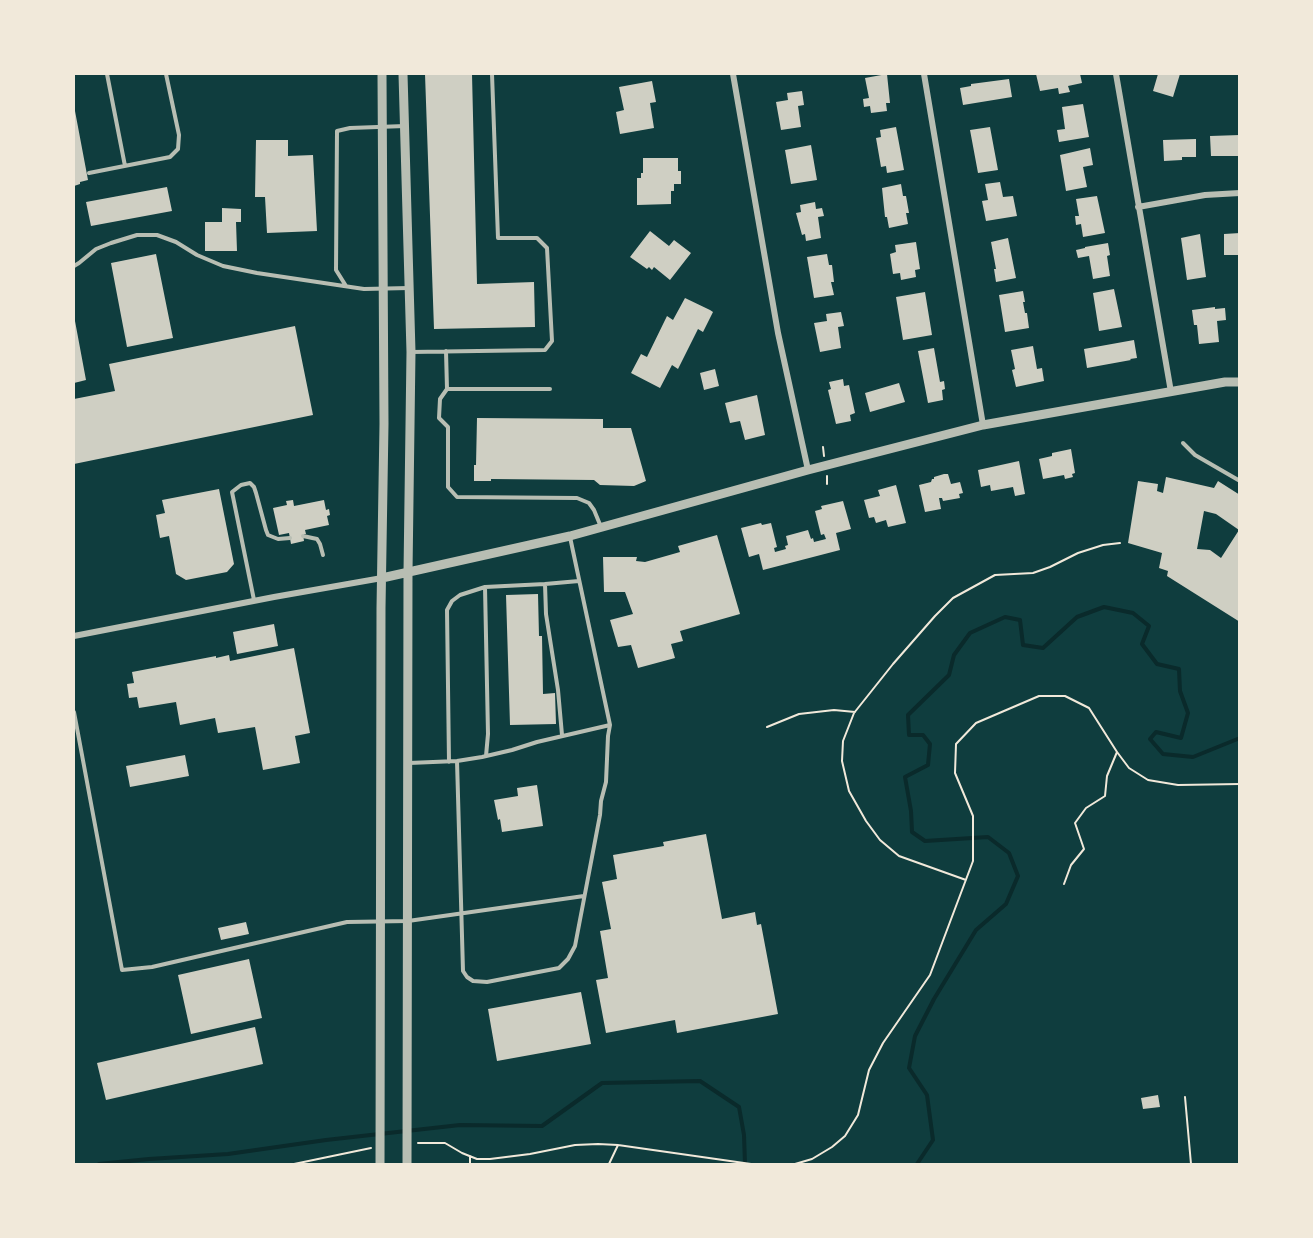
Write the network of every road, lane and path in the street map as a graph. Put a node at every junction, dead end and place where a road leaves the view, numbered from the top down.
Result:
1 (107, 74) edge
2 (166, 74) edge
3 (382, 74) edge
4 (404, 74) edge
5 (492, 74) edge
6 (733, 74) edge
7 (924, 74) edge
8 (1116, 74) edge
9 (405, 126) junction
10 (383, 127) junction
11 (125, 166) junction
12 (89, 173) dead end
13 (1239, 193) edge
14 (1138, 207) junction
15 (74, 266) edge
16 (346, 286) junction
17 (409, 288) junction
18 (384, 289) junction
19 (446, 351) junction
20 (411, 352) junction
21 (1239, 382) edge
22 (447, 389) junction
23 (550, 389) dead end
24 (1171, 393) junction
25 (983, 425) junction
26 (1183, 443) dead end
27 (808, 470) junction
28 (1239, 481) edge
29 (601, 528) junction
30 (303, 536) dead end
31 (570, 536) junction
32 (290, 538) dead end
33 (1120, 543) dead end
34 (323, 555) dead end
35 (408, 572) junction
36 (382, 578) junction
37 (579, 580) junction
38 (545, 584) junction
39 (485, 587) junction
40 (254, 601) junction
41 (74, 636) edge
42 (74, 711) edge
43 (855, 712) junction
44 (610, 725) junction
45 (767, 727) dead end
46 (562, 735) junction
47 (1117, 752) junction
48 (486, 756) junction
49 (457, 761) junction
50 (449, 762) junction
51 (409, 763) junction
52 (1239, 784) edge
53 (966, 880) junction
54 (1064, 884) dead end
55 (584, 896) junction
56 (461, 913) junction
57 (408, 921) junction
58 (381, 922) junction
59 (1185, 1097) dead end
60 (412, 1143) dead end
61 (618, 1145) junction
62 (378, 1147) dead end
63 (471, 1156) junction
64 (320, 1159) junction
65 (407, 1160) edge
66 (380, 1163) edge
67 (294, 1164) edge
68 (320, 1164) edge
69 (470, 1164) edge
70 (609, 1164) edge
71 (751, 1164) edge
72 (795, 1164) edge
73 (1191, 1164) edge

1 - 11 lane
2 - 11 lane
3 - 10 street
4 - 9 street
5 - 19 lane
6 - 27 street
7 - 25 street
8 - 14 street
9 - 10 lane
9 - 17 street
10 - 16 lane
10 - 18 street
11 - 12 lane
13 - 14 street
14 - 24 street
15 - 16 lane
16 - 18 lane
17 - 18 lane
17 - 20 street
18 - 36 street
19 - 20 lane
19 - 22 lane
20 - 35 street
21 - 24 street
22 - 23 lane
22 - 29 lane
24 - 25 street
25 - 27 street
26 - 28 lane
27 - 29 street
29 - 31 street
30 - 34 lane
31 - 35 street
31 - 37 lane
32 - 40 lane
33 - 43 path
35 - 36 street
35 - 51 street
36 - 40 street
36 - 58 street
37 - 38 lane
37 - 44 lane
38 - 39 lane
38 - 46 lane
39 - 48 lane
39 - 50 lane
40 - 41 street
42 - 58 lane
43 - 45 path
43 - 53 path
44 - 46 lane
44 - 55 lane
46 - 48 lane
47 - 52 path
47 - 53 path
47 - 54 path
48 - 49 lane
49 - 50 lane
49 - 56 lane
50 - 51 lane
51 - 57 street
53 - 72 path
55 - 56 lane
55 - 56 lane
56 - 57 lane
57 - 58 lane
57 - 65 street
58 - 66 street
59 - 73 path
60 - 63 path
61 - 63 path
61 - 70 path
61 - 71 path
62 - 64 path
63 - 69 path
64 - 67 path
64 - 68 path

